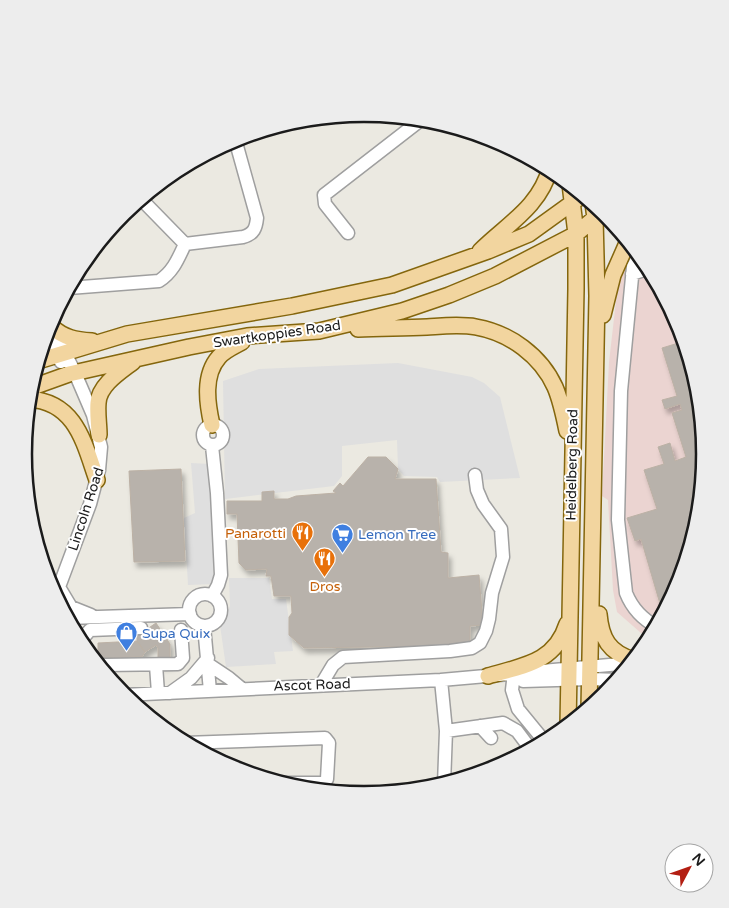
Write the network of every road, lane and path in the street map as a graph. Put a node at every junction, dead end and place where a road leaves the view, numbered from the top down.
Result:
1 (413, 126) edge
2 (237, 147) edge
3 (546, 176) edge
4 (578, 200) edge
5 (146, 204) edge
6 (594, 214) edge
7 (597, 217) edge
8 (348, 233) dead end
9 (576, 234) junction
10 (185, 244) junction
11 (625, 248) edge
12 (476, 256) junction
13 (636, 263) edge
14 (642, 271) edge
15 (632, 274) junction
16 (77, 287) edge
17 (319, 331) junction
18 (56, 332) edge
19 (265, 335) junction
20 (53, 338) edge
21 (596, 340) junction
22 (99, 341) junction
23 (61, 354) junction
24 (47, 358) edge
25 (136, 359) junction
26 (72, 374) junction
27 (40, 385) edge
28 (37, 400) edge
29 (212, 425) joint
30 (99, 435) junction
31 (572, 459) junction
32 (475, 475) dead end
33 (97, 480) junction
34 (592, 545) junction
35 (60, 584) edge
36 (212, 596) junction
37 (69, 605) edge
38 (571, 608) junction
39 (190, 614) junction
40 (98, 617) junction
41 (76, 618) edge
42 (650, 623) edge
43 (204, 626) junction
44 (142, 628) dead end
45 (181, 630) dead end
46 (86, 635) edge
47 (627, 658) edge
48 (208, 661) junction
49 (621, 664) edge
50 (156, 665) junction
51 (109, 666) edge
52 (590, 673) junction
53 (569, 674) junction
54 (504, 676) junction
55 (609, 678) edge
56 (441, 680) junction
57 (321, 685) junction
58 (241, 688) junction
59 (210, 692) junction
60 (164, 693) junction
61 (136, 694) edge
62 (589, 698) edge
63 (568, 716) edge
64 (480, 726) junction
65 (446, 731) junction
66 (539, 736) edge
67 (490, 738) dead end
68 (199, 742) edge
69 (525, 745) edge
70 (444, 776) edge
71 (320, 783) edge

1 - 8 street
2 - 10 street
3 - 12 main road
4 - 9 main road, Heidelberg Road
4 - 12 main road, Swartkoppies Road
5 - 10 street
6 - 9 main road, Swartkoppies Road
7 - 21 main road, Heidelberg Road
9 - 17 main road, Swartkoppies Road
9 - 31 main road, Heidelberg Road
10 - 16 street
11 - 21 main road
12 - 22 main road, Swartkoppies Road
13 - 15 street
14 - 15 street
15 - 42 street
17 - 19 main road, Swartkoppies Road
17 - 31 main road
18 - 22 main road
19 - 25 main road, Swartkoppies Road
19 - 29 main road
20 - 23 street, Lincoln Road
21 - 34 main road, Heidelberg Road
22 - 23 main road, Swartkoppies Road
23 - 24 main road, Swartkoppies Road
23 - 26 street, Lincoln Road
25 - 26 main road, Swartkoppies Road
25 - 30 main road
26 - 27 main road, Swartkoppies Road
26 - 30 street, Lincoln Road
28 - 33 main road
29 - 36 street
30 - 33 street, Lincoln Road
31 - 38 main road, Heidelberg Road
32 - 57 street
33 - 35 street, Lincoln Road
34 - 47 main road
34 - 52 main road, Heidelberg Road
36 - 39 street
36 - 43 street
37 - 40 street
38 - 53 main road, Heidelberg Road
38 - 54 main road
39 - 40 street
39 - 43 street
40 - 41 street
43 - 48 street
44 - 46 street
45 - 50 street
48 - 58 street
48 - 59 street
48 - 60 street
49 - 52 street
50 - 51 street
50 - 60 street
52 - 53 street, Ascot Road
52 - 55 street
52 - 62 main road, Heidelberg Road
53 - 54 street, Ascot Road
53 - 63 main road, Heidelberg Road
54 - 56 street, Ascot Road
54 - 66 street
56 - 57 street, Ascot Road
56 - 65 street
57 - 58 street, Ascot Road
58 - 59 street, Ascot Road
59 - 60 street, Ascot Road
60 - 61 street, Ascot Road
64 - 65 street
64 - 67 street
64 - 69 street
65 - 70 street
68 - 71 street

